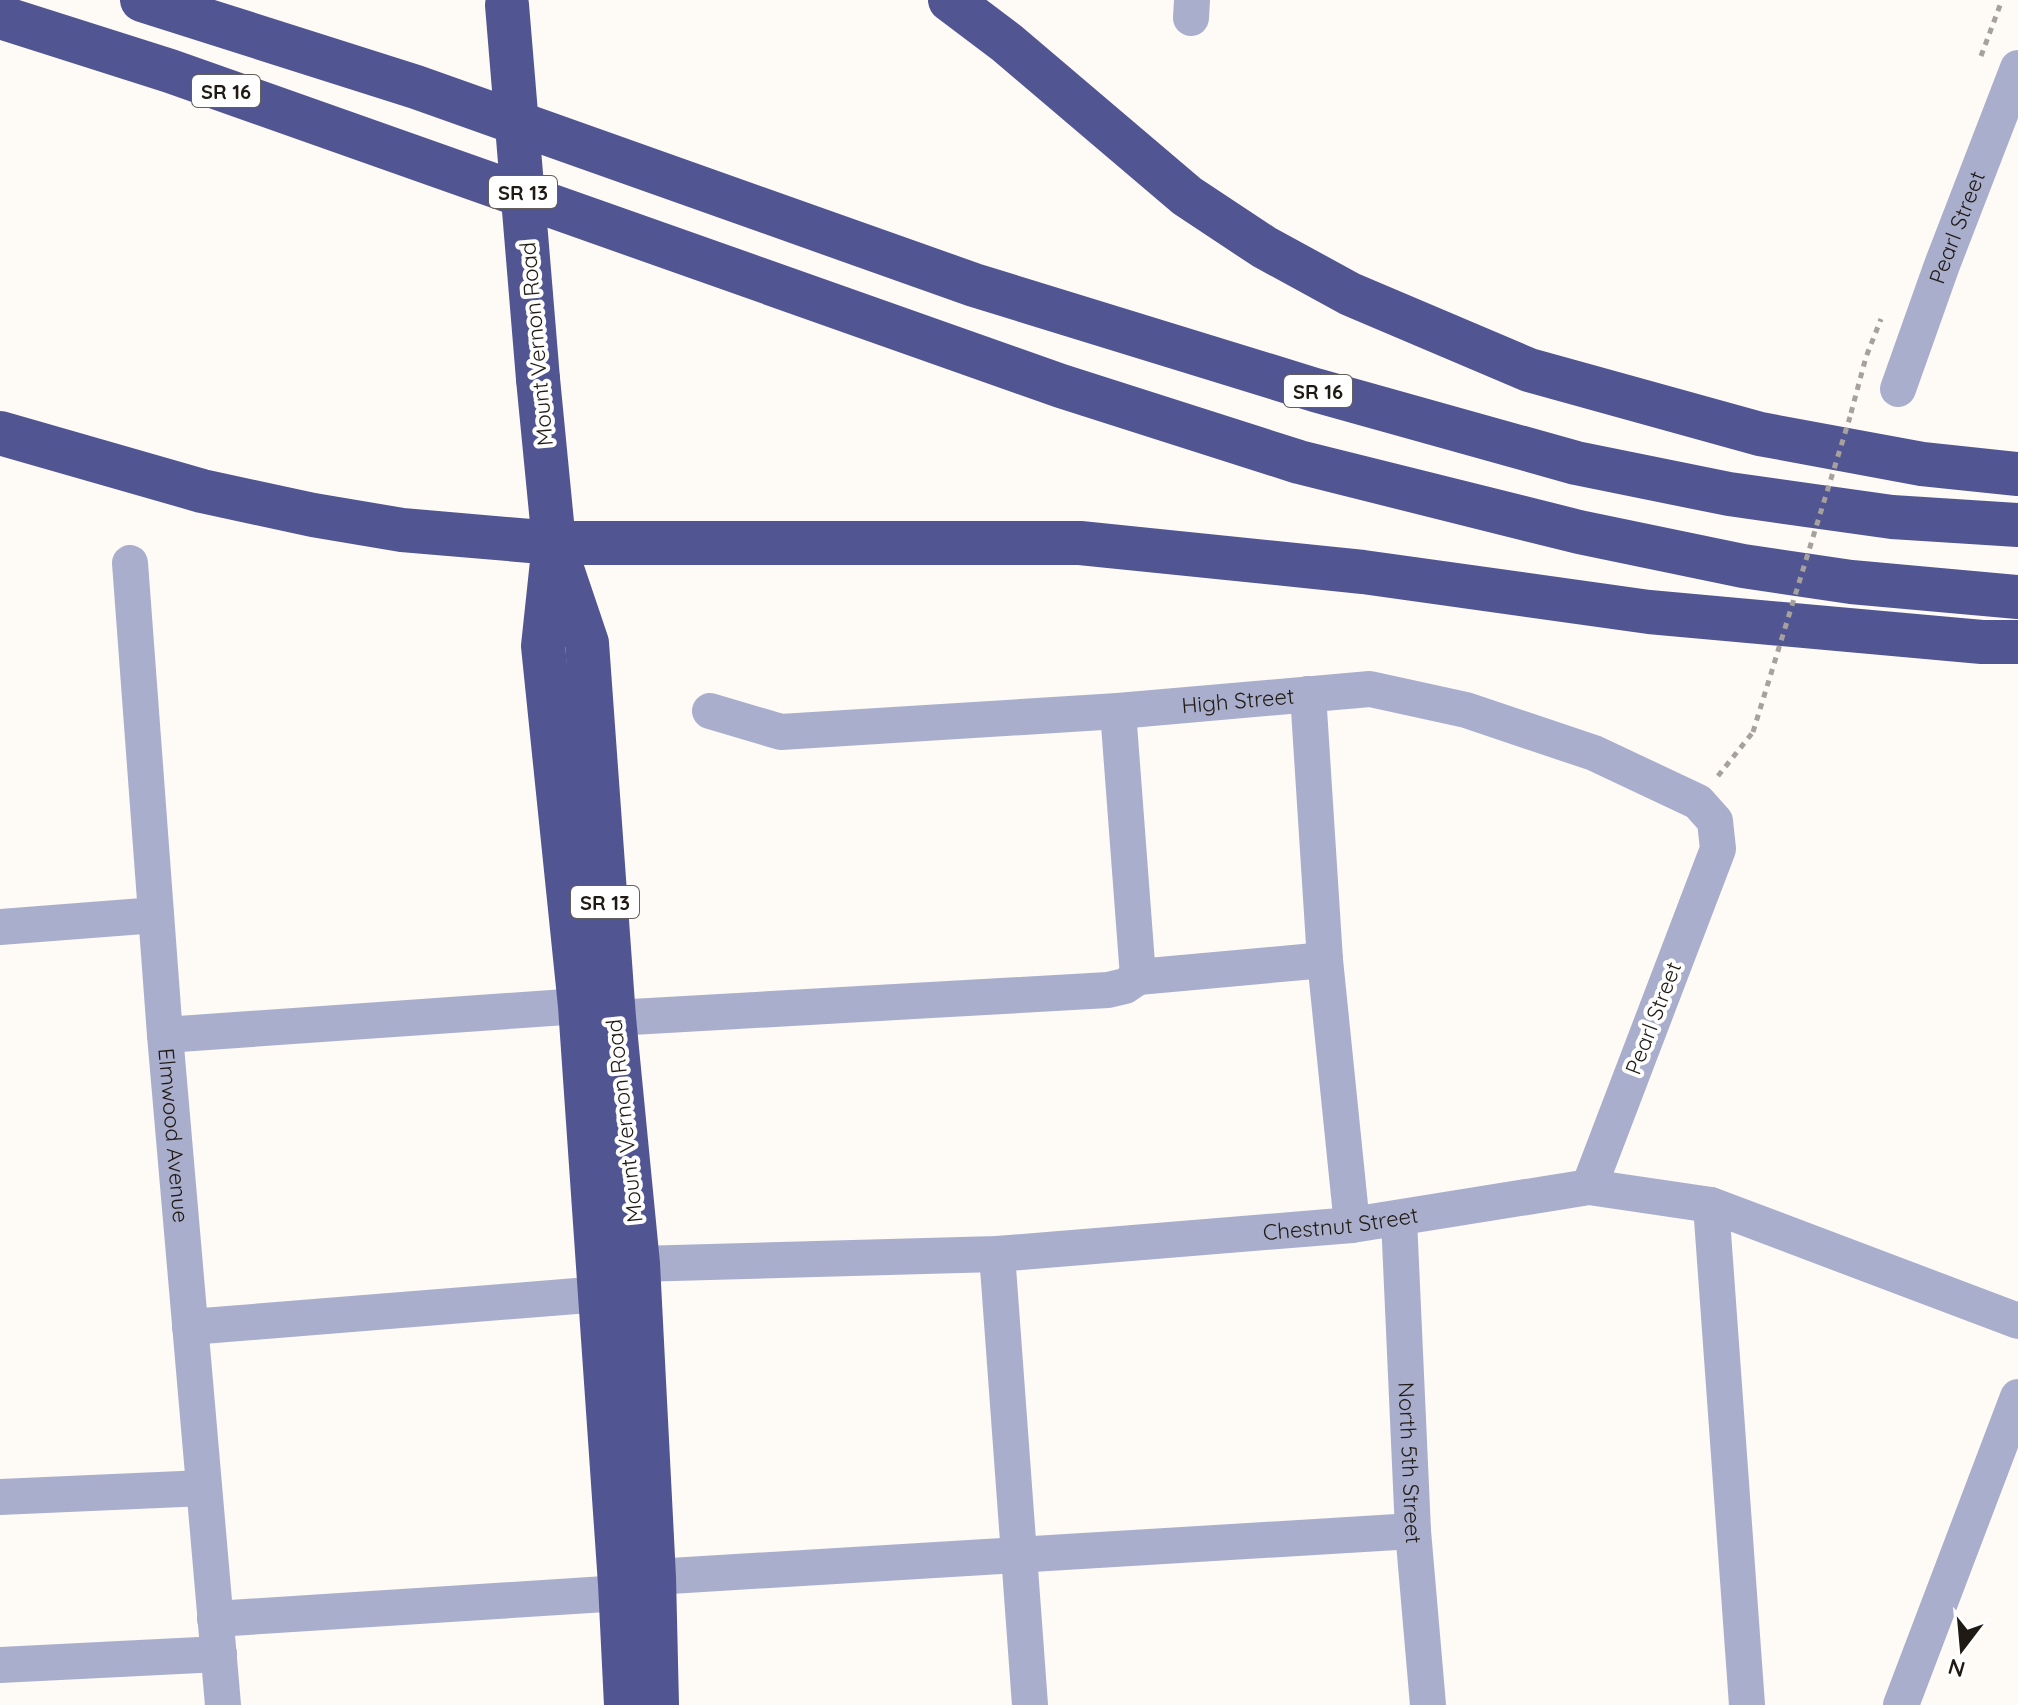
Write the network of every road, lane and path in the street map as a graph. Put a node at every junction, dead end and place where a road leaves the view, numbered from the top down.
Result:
1 (142, 0) edge
2 (950, 0) edge
3 (507, 3) edge
4 (0, 17) edge
5 (2018, 68) edge
6 (1898, 389) dead end
7 (1850, 417) dead end
8 (0, 433) edge
9 (2018, 474) edge
10 (2018, 525) edge
11 (554, 543) junction
12 (130, 563) dead end
13 (2018, 597) edge
14 (2018, 642) edge
15 (1308, 694) junction
16 (710, 711) dead end
17 (1118, 711) junction
18 (1698, 802) junction
19 (156, 915) junction
20 (0, 927) edge
21 (1325, 960) junction
22 (1138, 977) junction
23 (597, 1012) junction
24 (165, 1035) junction
25 (1589, 1187) junction
26 (1711, 1205) junction
27 (1399, 1219) junction
28 (1352, 1225) junction
29 (997, 1254) junction
30 (638, 1264) junction
31 (601, 1294) junction
32 (2018, 1321) edge
33 (190, 1327) junction
34 (2018, 1397) edge
35 (204, 1488) junction
36 (0, 1497) edge
37 (1413, 1531) junction
38 (1019, 1555) junction
39 (637, 1585) junction
40 (217, 1637) junction
41 (0, 1665) edge
42 (223, 1705) edge
43 (626, 1705) edge
44 (657, 1705) edge
45 (1030, 1705) edge
46 (1428, 1705) edge
47 (1747, 1705) edge
48 (1901, 1705) edge

1 - 10 highway, SR 16
2 - 9 highway
3 - 11 highway, Mount Vernon Road / SR 13, bridge
4 - 13 highway, SR 16
5 - 6 street, Pearl Street
7 - 18 path, bridge
8 - 11 highway
11 - 14 highway
11 - 23 highway, Mount Vernon Road / SR 13
12 - 19 street, Elmwood Avenue
15 - 17 street, High Street
15 - 18 street, High Street
15 - 21 street
16 - 17 street, High Street
17 - 22 street
18 - 25 street, Pearl Street
19 - 20 street
19 - 24 street, Elmwood Avenue
21 - 22 street
21 - 28 street
22 - 23 street
23 - 24 street
23 - 30 highway, Mount Vernon Road / SR 13
23 - 31 highway, Mount Vernon Road / SR 13
24 - 33 street, Elmwood Avenue
25 - 26 street, Chestnut Street
25 - 27 street, Chestnut Street
26 - 32 street, Chestnut Street
26 - 47 street
27 - 28 street, Chestnut Street
27 - 37 street, North 5th Street
28 - 29 street, Chestnut Street
29 - 30 street, Chestnut Street
29 - 38 street
30 - 39 highway, Mount Vernon Road / SR 13
31 - 33 street
31 - 39 highway, Mount Vernon Road / SR 13
33 - 35 street, Elmwood Avenue
34 - 48 street
35 - 36 street
35 - 40 street, Elmwood Avenue
37 - 38 street
37 - 46 street, North 5th Street
38 - 39 street
38 - 45 street
39 - 40 street
39 - 43 highway, Mount Vernon Road / SR 13
39 - 44 highway, Mount Vernon Road / SR 13
40 - 41 street
40 - 42 street, Elmwood Avenue

